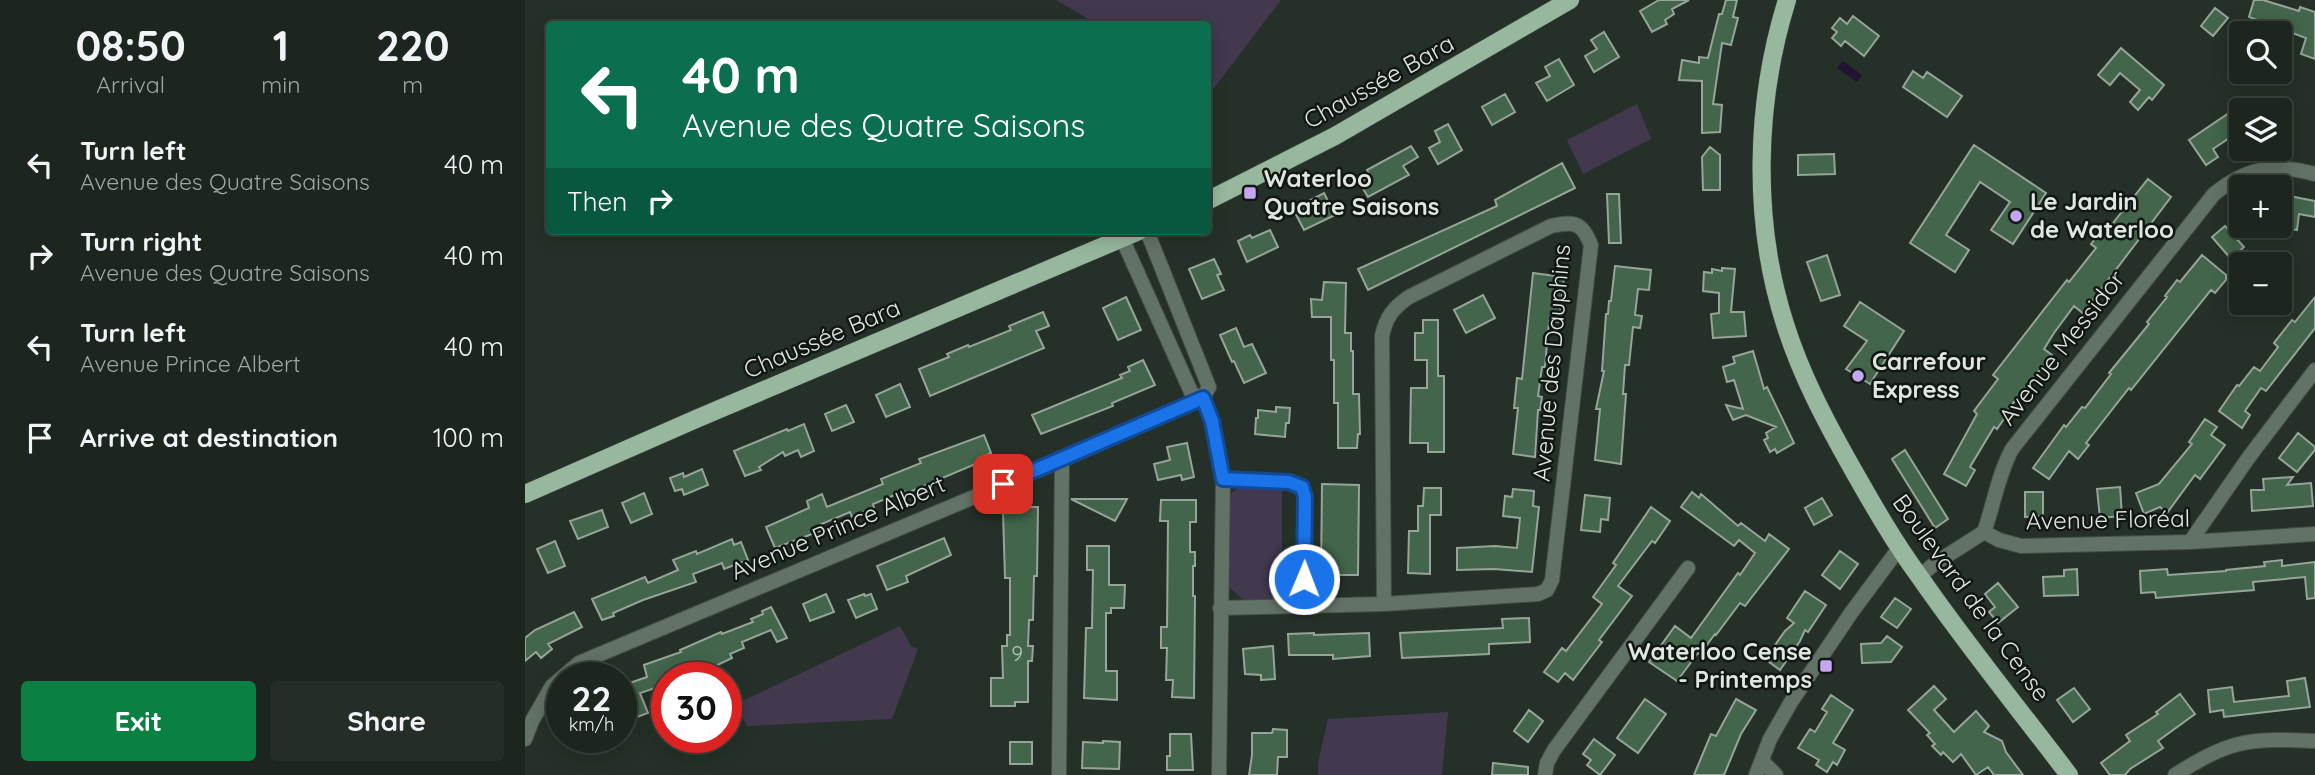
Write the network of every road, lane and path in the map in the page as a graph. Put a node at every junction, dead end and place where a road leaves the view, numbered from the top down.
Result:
1 (1570, 0) edge
2 (1787, 0) edge
3 (2315, 174) edge
4 (1211, 199) edge
5 (1129, 235) edge
6 (1149, 235) edge
7 (1122, 238) junction
8 (2315, 370) edge
9 (1203, 398) junction
10 (1062, 460) junction
11 (1223, 479) junction
12 (525, 494) edge
13 (1984, 532) junction
14 (2315, 534) edge
15 (2190, 542) junction
16 (1900, 547) junction
17 (1688, 568) dead end
18 (1919, 577) junction
19 (1384, 604) junction
20 (1304, 606) junction
21 (1220, 608) junction
22 (525, 739) edge
23 (2315, 741) edge
24 (1762, 761) junction
25 (1059, 775) edge
26 (1219, 775) edge
27 (1545, 775) edge
28 (1756, 775) edge
29 (1776, 775) edge
30 (2069, 775) edge
31 (2175, 775) edge

1 - 4 main road, Chaussée Bara
2 - 16 main road, Boulevard de la Cense
3 - 13 street, Avenue Messidor
5 - 7 main road, Chaussée Bara
6 - 9 street
7 - 9 street
7 - 12 main road, Chaussée Bara
8 - 15 street
9 - 10 street, Avenue Prince Albert
9 - 11 street
10 - 22 street, Avenue Prince Albert
10 - 25 street
11 - 20 street
11 - 21 street
13 - 15 street, Avenue Floréal
13 - 18 street
14 - 15 street, Avenue Floréal
16 - 18 main road, Boulevard de la Cense
16 - 24 street
17 - 27 street
18 - 30 main road, Boulevard de la Cense
19 - 19 street, Avenue des Dauphins
19 - 20 street
20 - 21 street
21 - 26 street
23 - 31 street
24 - 28 street
24 - 29 street

